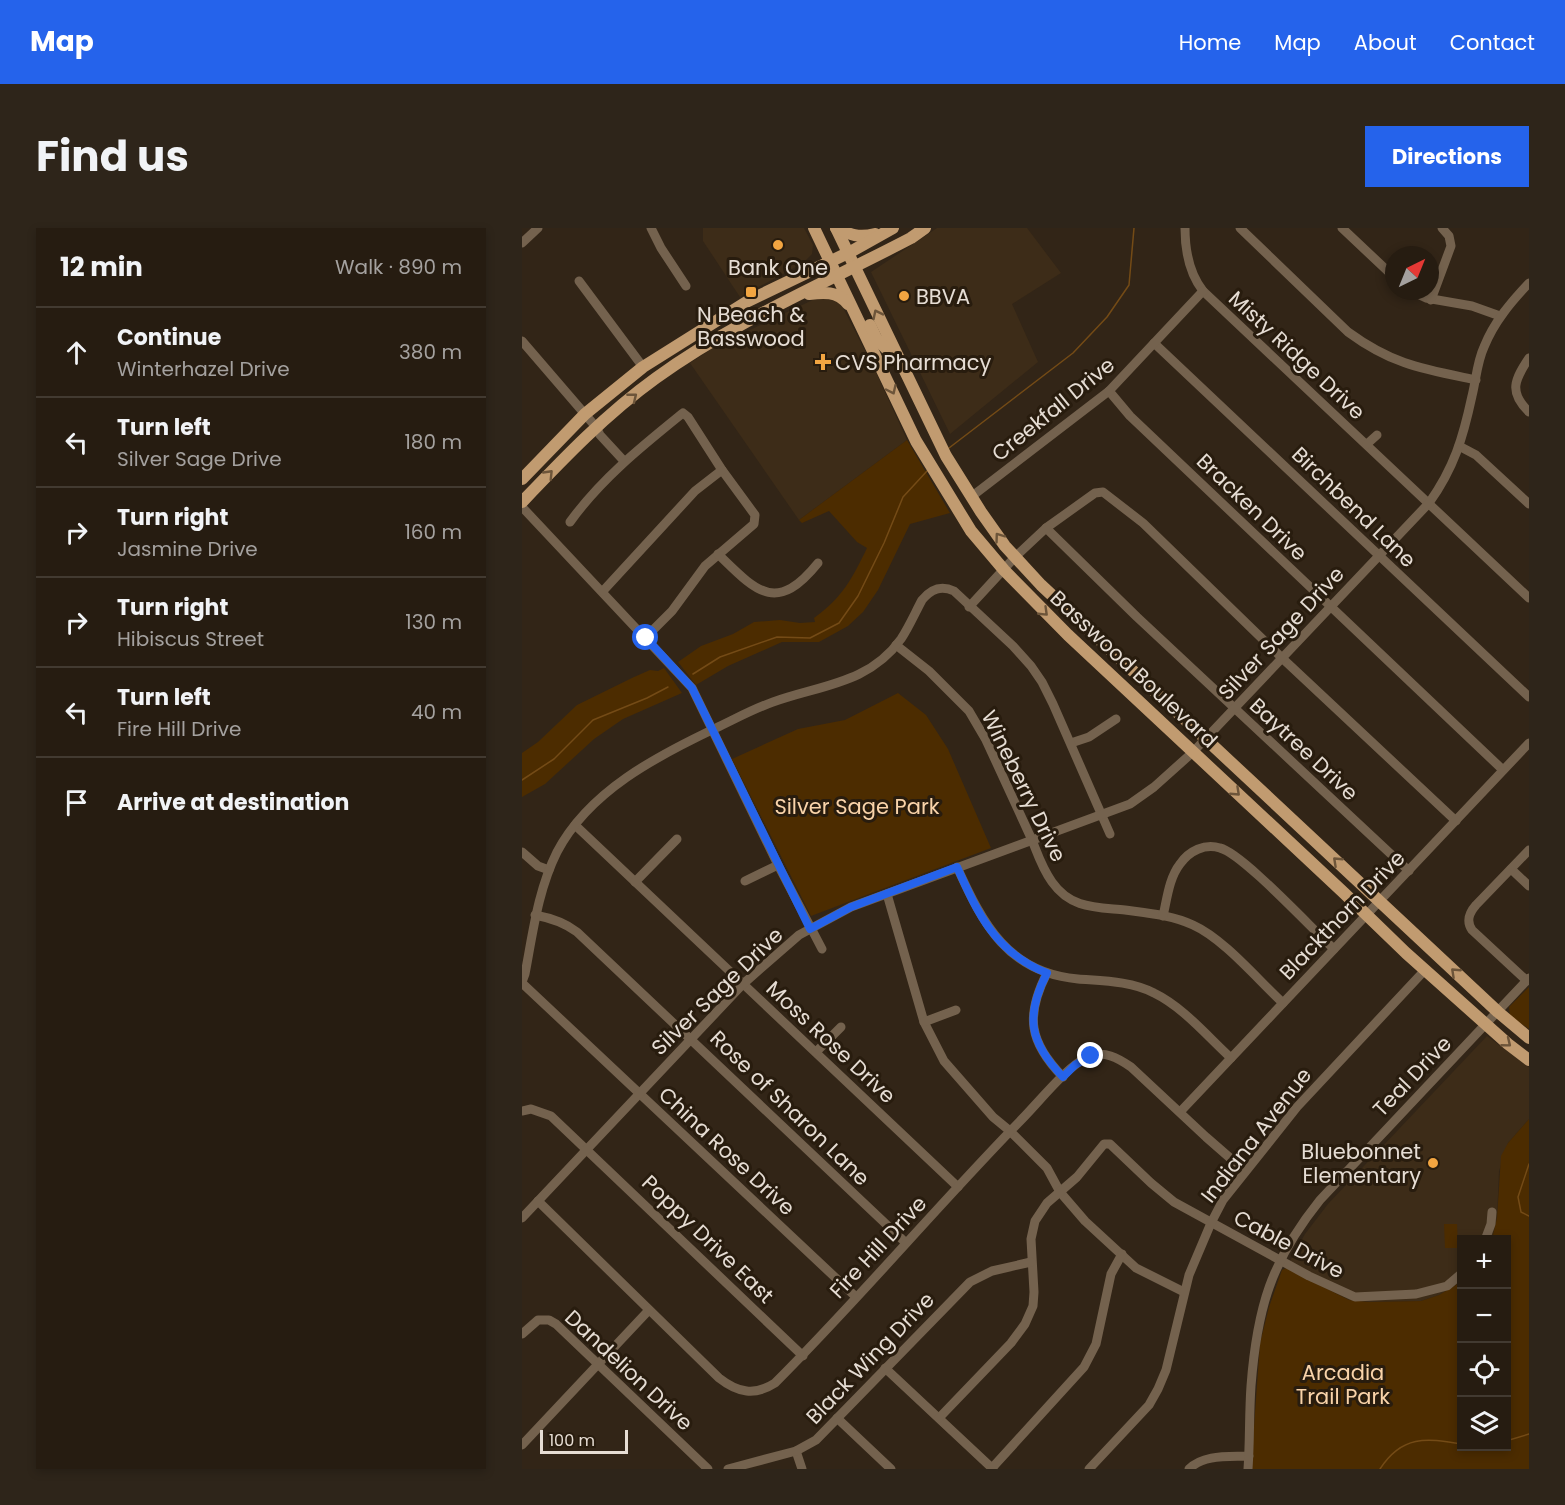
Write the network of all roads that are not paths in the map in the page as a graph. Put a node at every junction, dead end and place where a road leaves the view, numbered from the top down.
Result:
1 (538, 228) edge
2 (651, 228) edge
3 (814, 228) edge
4 (827, 228) edge
5 (836, 228) edge
6 (924, 228) edge
7 (1185, 228) edge
8 (1240, 228) edge
9 (1342, 228) edge
10 (1442, 228) edge
11 (890, 230) edge
12 (522, 243) edge
13 (840, 257) junction
14 (1385, 269) edge
15 (845, 272) junction
16 (1439, 278) edge
17 (579, 281) dead end
18 (1529, 283) edge
19 (686, 286) dead end
20 (1203, 291) junction
21 (799, 295) junction
22 (1431, 300) edge
23 (854, 311) junction
24 (1500, 316) junction
25 (688, 338) junction
26 (1154, 343) junction
27 (524, 346) edge
28 (698, 350) junction
29 (1529, 358) edge
30 (643, 367) junction
31 (1476, 380) junction
32 (1109, 391) junction
33 (1529, 412) edge
34 (585, 414) junction
35 (928, 420) junction
36 (597, 427) junction
37 (909, 427) junction
38 (1377, 435) dead end
39 (1367, 444) junction
40 (1459, 446) junction
41 (626, 460) junction
42 (722, 470) junction
43 (522, 479) edge
44 (971, 497) junction
45 (522, 502) edge
46 (1429, 503) junction
47 (1529, 504) edge
48 (522, 507) edge
49 (570, 522) dead end
50 (1046, 528) junction
51 (718, 554) junction
52 (1379, 556) junction
53 (1015, 557) junction
54 (818, 563) dead end
55 (1004, 570) junction
56 (603, 591) junction
57 (1529, 598) edge
58 (969, 607) junction
59 (1330, 608) junction
60 (646, 638) junction
61 (896, 645) junction
62 (1282, 658) junction
63 (1529, 698) edge
64 (1234, 709) junction
65 (1116, 718) dead end
66 (714, 729) junction
67 (1206, 739) junction
68 (1071, 743) junction
69 (1529, 743) edge
70 (1193, 752) junction
71 (1503, 770) junction
72 (1102, 816) junction
73 (1456, 821) junction
74 (575, 825) junction
75 (1110, 834) dead end
76 (677, 839) dead end
77 (1032, 840) junction
78 (1529, 850) edge
79 (522, 852) edge
80 (778, 865) junction
81 (957, 867) junction
82 (1511, 869) junction
83 (549, 870) junction
84 (1409, 871) junction
85 (745, 881) dead end
86 (635, 882) junction
87 (1529, 886) edge
88 (887, 894) junction
89 (1379, 901) junction
90 (535, 915) junction
91 (1366, 915) junction
92 (1163, 916) junction
93 (810, 929) junction
94 (822, 949) dead end
95 (1334, 949) junction
96 (525, 960) edge
97 (1425, 970) junction
98 (1047, 973) junction
99 (1528, 979) edge
100 (522, 982) edge
101 (743, 984) junction
102 (1283, 1003) junction
103 (956, 1010) dead end
104 (1498, 1012) junction
105 (924, 1022) junction
106 (1486, 1025) junction
107 (841, 1027) dead end
108 (1529, 1038) edge
109 (691, 1039) junction
110 (816, 1053) junction
111 (1231, 1058) junction
112 (1529, 1060) edge
113 (1063, 1077) junction
114 (640, 1094) junction
115 (522, 1111) edge
116 (1180, 1112) junction
117 (1010, 1131) junction
118 (587, 1149) junction
119 (1245, 1171) junction
120 (958, 1187) junction
121 (1060, 1192) junction
122 (538, 1201) junction
123 (1492, 1212) dead end
124 (522, 1218) edge
125 (1211, 1223) junction
126 (1487, 1235) edge
127 (906, 1243) junction
128 (1122, 1254) junction
129 (1280, 1260) junction
130 (1031, 1262) junction
131 (1457, 1277) edge
132 (1184, 1292) junction
133 (855, 1297) junction
134 (649, 1310) junction
135 (522, 1334) edge
136 (802, 1356) junction
137 (598, 1364) junction
138 (885, 1368) junction
139 (837, 1418) junction
140 (939, 1419) junction
141 (522, 1445) edge
142 (796, 1451) junction
143 (1249, 1456) junction
144 (993, 1468) edge
145 (708, 1469) edge
146 (728, 1469) edge
147 (802, 1469) edge
148 (891, 1469) edge
149 (1089, 1469) edge
150 (1189, 1469) edge
151 (1248, 1469) edge

1 - 12 street
2 - 19 street
3 - 13 main road, Basswood Boulevard
4 - 13 main road
5 - 11 main road
5 - 13 main road, Basswood Boulevard
6 - 15 main road
7 - 20 street
8 - 31 street
9 - 14 street
10 - 16 street
11 - 13 main road
13 - 15 main road, Basswood Boulevard
13 - 15 main road, Basswood Boulevard
13 - 25 main road
15 - 21 main road
15 - 23 main road, Basswood Boulevard
35 -> 15 main road, Basswood Boulevard
17 - 30 street
18 - 24 street, Silver Sage Drive
20 - 26 street, Creekfall Drive
20 - 39 street, Misty Ridge Drive
21 - 23 main road
21 - 28 main road
22 - 24 street
23 -> 37 main road, Basswood Boulevard
24 - 31 street, Silver Sage Drive
25 - 28 main road
25 - 30 main road
26 - 32 street, Creekfall Drive
26 - 52 street, Birchbend Lane
27 - 34 street
36 -> 28 main road
29 - 33 street
30 - 34 main road
31 - 40 street, Silver Sage Drive
32 - 44 street, Creekfall Drive
32 - 59 street, Bracken Drive
34 - 36 street
34 - 43 main road
35 - 37 main road
35 - 44 main road, Basswood Boulevard
36 - 41 street
45 -> 36 main road
37 - 55 main road, Basswood Boulevard
38 - 39 street, Misty Ridge Drive
39 - 46 street, Misty Ridge Drive
40 - 46 street, Silver Sage Drive
40 - 47 street
41 - 42 street
41 - 49 street
42 - 51 street
42 - 56 street
53 -> 44 main road, Basswood Boulevard
46 - 52 street, Silver Sage Drive
46 - 57 street, Misty Ridge Drive
48 - 56 street
50 - 53 street
50 - 62 street
50 - 64 street, Baytree Drive
51 - 54 street
51 - 60 street
52 - 59 street, Silver Sage Drive
52 - 63 street, Birchbend Lane
53 - 55 street
53 - 67 main road, Basswood Boulevard
55 - 58 street
55 -> 70 main road, Basswood Boulevard
56 - 60 street
58 - 61 street
58 - 68 street
59 - 62 street, Silver Sage Drive
59 - 71 street, Bracken Drive
60 - 66 street
61 - 66 street
61 - 77 street, Wineberry Drive
62 - 64 street, Silver Sage Drive
62 - 73 street
64 - 67 street, Silver Sage Drive
64 - 84 street, Baytree Drive
65 - 68 street
66 - 74 street
66 - 80 street
67 - 70 street, Silver Sage Drive
89 -> 67 main road, Basswood Boulevard
68 - 72 street
69 - 71 street, Blackthorn Drive
70 - 72 street, Silver Sage Drive
70 -> 91 main road, Basswood Boulevard
71 - 73 street, Blackthorn Drive
72 - 75 street
72 - 77 street, Silver Sage Drive
73 - 84 street, Blackthorn Drive
74 - 83 street
74 - 86 street, Moss Rose Drive
76 - 86 street
77 - 81 street, Silver Sage Drive
77 - 92 street, Wineberry Drive
78 - 82 street
79 - 83 street
80 - 85 street
80 - 93 street
81 - 88 street, Silver Sage Drive
81 - 98 street
82 - 87 street
82 - 99 street
83 - 90 street
84 - 89 street, Blackthorn Drive
86 - 101 street, Moss Rose Drive
88 - 93 street, Silver Sage Drive
88 - 105 street
89 - 91 street, Blackthorn Drive
104 -> 89 main road, Basswood Boulevard
90 - 96 street
90 - 109 street, Rose of Sharon Lane
91 - 95 street, Blackthorn Drive
91 - 97 main road, Basswood Boulevard
92 - 95 street
92 - 102 street, Wineberry Drive
93 - 94 street
93 - 101 street, Silver Sage Drive
95 - 102 street, Blackthorn Drive
96 - 100 street
97 - 106 main road, Basswood Boulevard
97 - 119 street, Indiana Avenue
98 - 111 street
98 - 113 street
99 - 104 street, Teal Drive
100 - 114 street, China Rose Drive
101 - 109 street, Silver Sage Drive
101 - 110 street, Moss Rose Drive
102 - 111 street, Blackthorn Drive
103 - 105 street
104 - 106 street, Teal Drive
104 - 108 main road, Basswood Boulevard
105 - 117 street
106 -> 112 main road, Basswood Boulevard
106 - 129 street, Teal Drive
107 - 110 street
109 - 114 street, Silver Sage Drive
109 - 127 street, Rose of Sharon Lane
110 - 120 street, Moss Rose Drive
111 - 116 street, Blackthorn Drive
113 - 116 street, Fire Hill Drive
113 - 117 street, Fire Hill Drive
114 - 118 street, Silver Sage Drive
114 - 133 street, China Rose Drive
115 - 118 street, Poppy Drive East
116 - 119 street, Fire Hill Drive
117 - 120 street, Fire Hill Drive
117 - 121 street
118 - 122 street, Silver Sage Drive
118 - 136 street, Poppy Drive East
119 - 125 street, Indiana Avenue
120 - 127 street, Fire Hill Drive
121 - 125 street, Cable Drive
121 - 128 street
121 - 130 street
122 - 124 street, Silver Sage Drive
122 - 134 street, Fire Hill Drive
123 - 126 street
125 - 129 street, Cable Drive
125 - 132 street, Indiana Avenue
127 - 133 street, Fire Hill Drive
128 - 132 street
128 - 144 street
129 - 131 street, Cable Drive
129 - 143 street, Teal Drive
130 - 138 street, Black Wing Drive
130 - 140 street
132 - 149 street, Indiana Avenue
133 - 136 street, Fire Hill Drive
134 - 136 street, Fire Hill Drive
134 - 137 street
135 - 137 street, Dandelion Drive
137 - 141 street
137 - 145 street, Dandelion Drive
138 - 139 street, Black Wing Drive
138 - 140 street
139 - 142 street, Black Wing Drive
139 - 148 street
140 - 144 street
142 - 146 street, Black Wing Drive
142 - 147 street
143 - 150 street
143 - 151 street, Teal Drive

